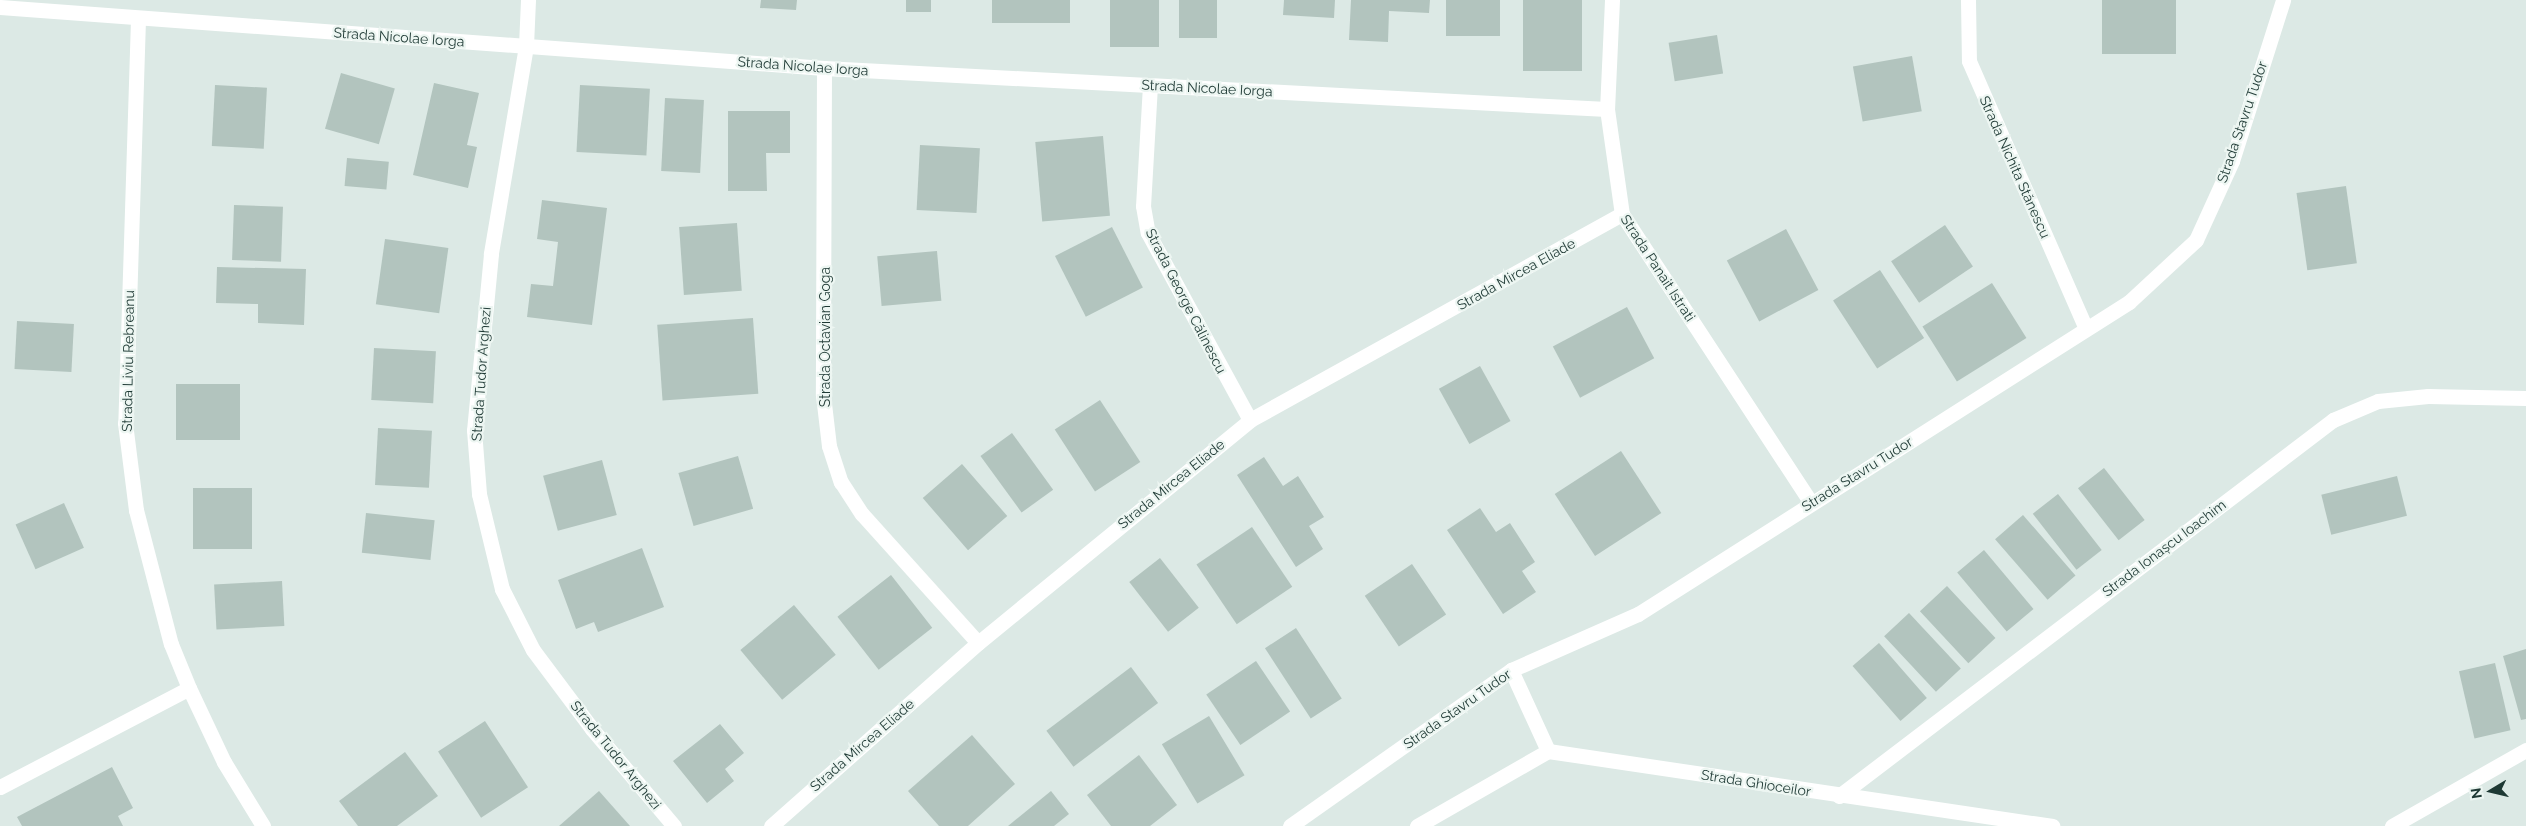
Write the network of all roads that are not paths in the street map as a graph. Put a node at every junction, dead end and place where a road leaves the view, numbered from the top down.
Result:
1 (528, 0) edge
2 (1612, 0) edge
3 (1968, 0) edge
4 (2283, 0) edge
5 (0, 8) edge
6 (138, 19) junction
7 (526, 46) junction
8 (824, 68) junction
9 (1150, 85) junction
10 (1607, 109) junction
11 (1622, 214) junction
12 (2086, 329) junction
13 (2526, 398) edge
14 (1250, 420) junction
15 (1811, 503) junction
16 (978, 643) junction
17 (1511, 670) junction
18 (189, 688) junction
19 (1548, 750) junction
20 (2526, 750) edge
21 (0, 786) edge
22 (1839, 796) junction
23 (263, 826) edge
24 (674, 826) edge
25 (771, 826) edge
26 (1290, 826) edge
27 (1417, 826) edge
28 (2052, 826) edge
29 (2392, 826) edge

1 - 7 street, Strada Tudor Arghezi
2 - 10 street, Strada Panait Istrati
3 - 12 street, Strada Nichita Stănescu
4 - 12 street, Strada Stavru Tudor
5 - 6 street, Strada Nicolae Iorga
6 - 7 street, Strada Nicolae Iorga
6 - 18 street, Strada Liviu Rebreanu
7 - 8 street, Strada Nicolae Iorga
7 - 24 street, Strada Tudor Arghezi
8 - 9 street, Strada Nicolae Iorga
8 - 16 street, Strada Octavian Goga
9 - 10 street, Strada Nicolae Iorga
9 - 14 street, Strada George Călinescu
10 - 11 street, Strada Panait Istrati
11 - 14 street, Strada Mircea Eliade
11 - 15 street, Strada Panait Istrati
12 - 15 street, Strada Stavru Tudor
13 - 22 street, Strada Ionașcu Ioachim
14 - 16 street, Strada Mircea Eliade
15 - 17 street, Strada Stavru Tudor
16 - 25 street, Strada Mircea Eliade
17 - 19 street
17 - 26 street, Strada Stavru Tudor
18 - 21 street
18 - 23 street, Strada Liviu Rebreanu
19 - 22 street, Strada Ghioceilor
19 - 27 street
20 - 29 street
22 - 28 street, Strada Ghioceilor

